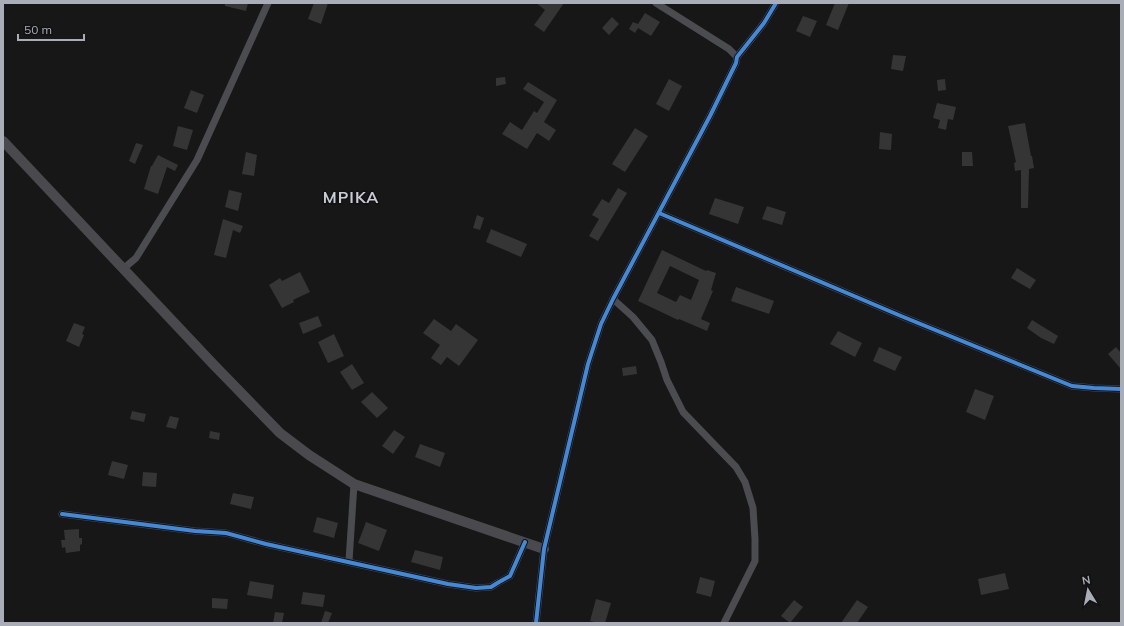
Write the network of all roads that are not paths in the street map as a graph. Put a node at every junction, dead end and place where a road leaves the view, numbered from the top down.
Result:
1 (268, 3) edge
2 (656, 3) edge
3 (776, 3) edge
4 (737, 56) junction
5 (3, 141) edge
6 (659, 213) junction
7 (123, 269) junction
8 (613, 299) junction
9 (1121, 389) edge
10 (354, 484) junction
11 (62, 514) dead end
12 (525, 542) junction
13 (544, 549) junction
14 (349, 561) junction
15 (536, 623) edge
16 (724, 623) edge

1 - 7 street
2 - 4 street
3 - 4 street
4 - 6 street
5 - 7 main road
6 - 8 street
6 - 9 street
7 - 10 main road
8 - 13 street
8 - 16 street
10 - 12 main road
10 - 14 street
11 - 14 street
12 - 13 main road
12 - 14 street
13 - 15 street

